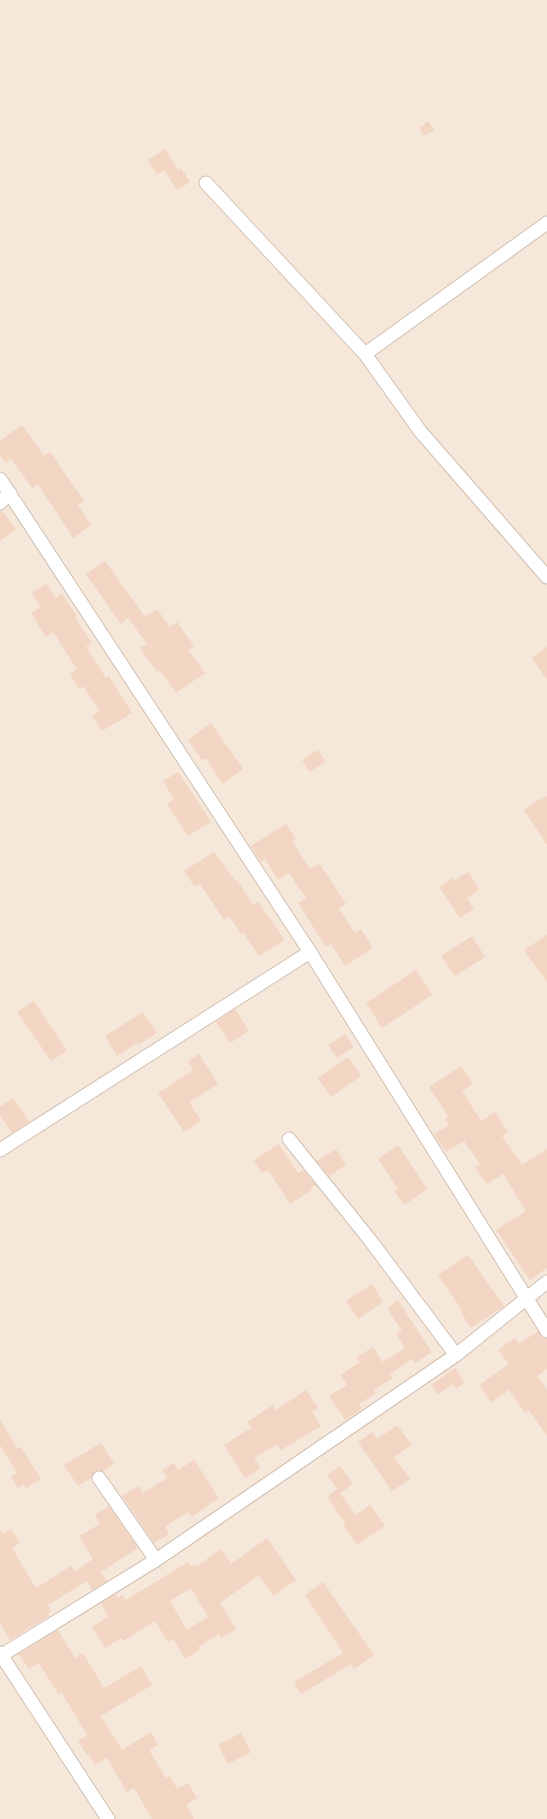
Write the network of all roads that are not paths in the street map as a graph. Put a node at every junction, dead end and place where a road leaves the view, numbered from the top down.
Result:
1 (206, 183) dead end
2 (547, 223) edge
3 (365, 354) junction
4 (0, 479) edge
5 (10, 493) junction
6 (0, 502) edge
7 (547, 577) edge
8 (310, 952) junction
9 (289, 1140) dead end
10 (0, 1150) edge
11 (547, 1282) edge
12 (526, 1297) junction
13 (547, 1331) edge
14 (456, 1355) junction
15 (99, 1478) dead end
16 (156, 1560) junction
17 (1, 1654) edge
18 (108, 1819) edge

1 - 3 street
2 - 3 street
3 - 7 street
4 - 5 street
5 - 6 street
5 - 8 street
8 - 10 street
8 - 12 street
9 - 14 street
11 - 12 street
12 - 13 street
12 - 14 street
14 - 16 street
15 - 16 street
16 - 17 street
17 - 18 street

